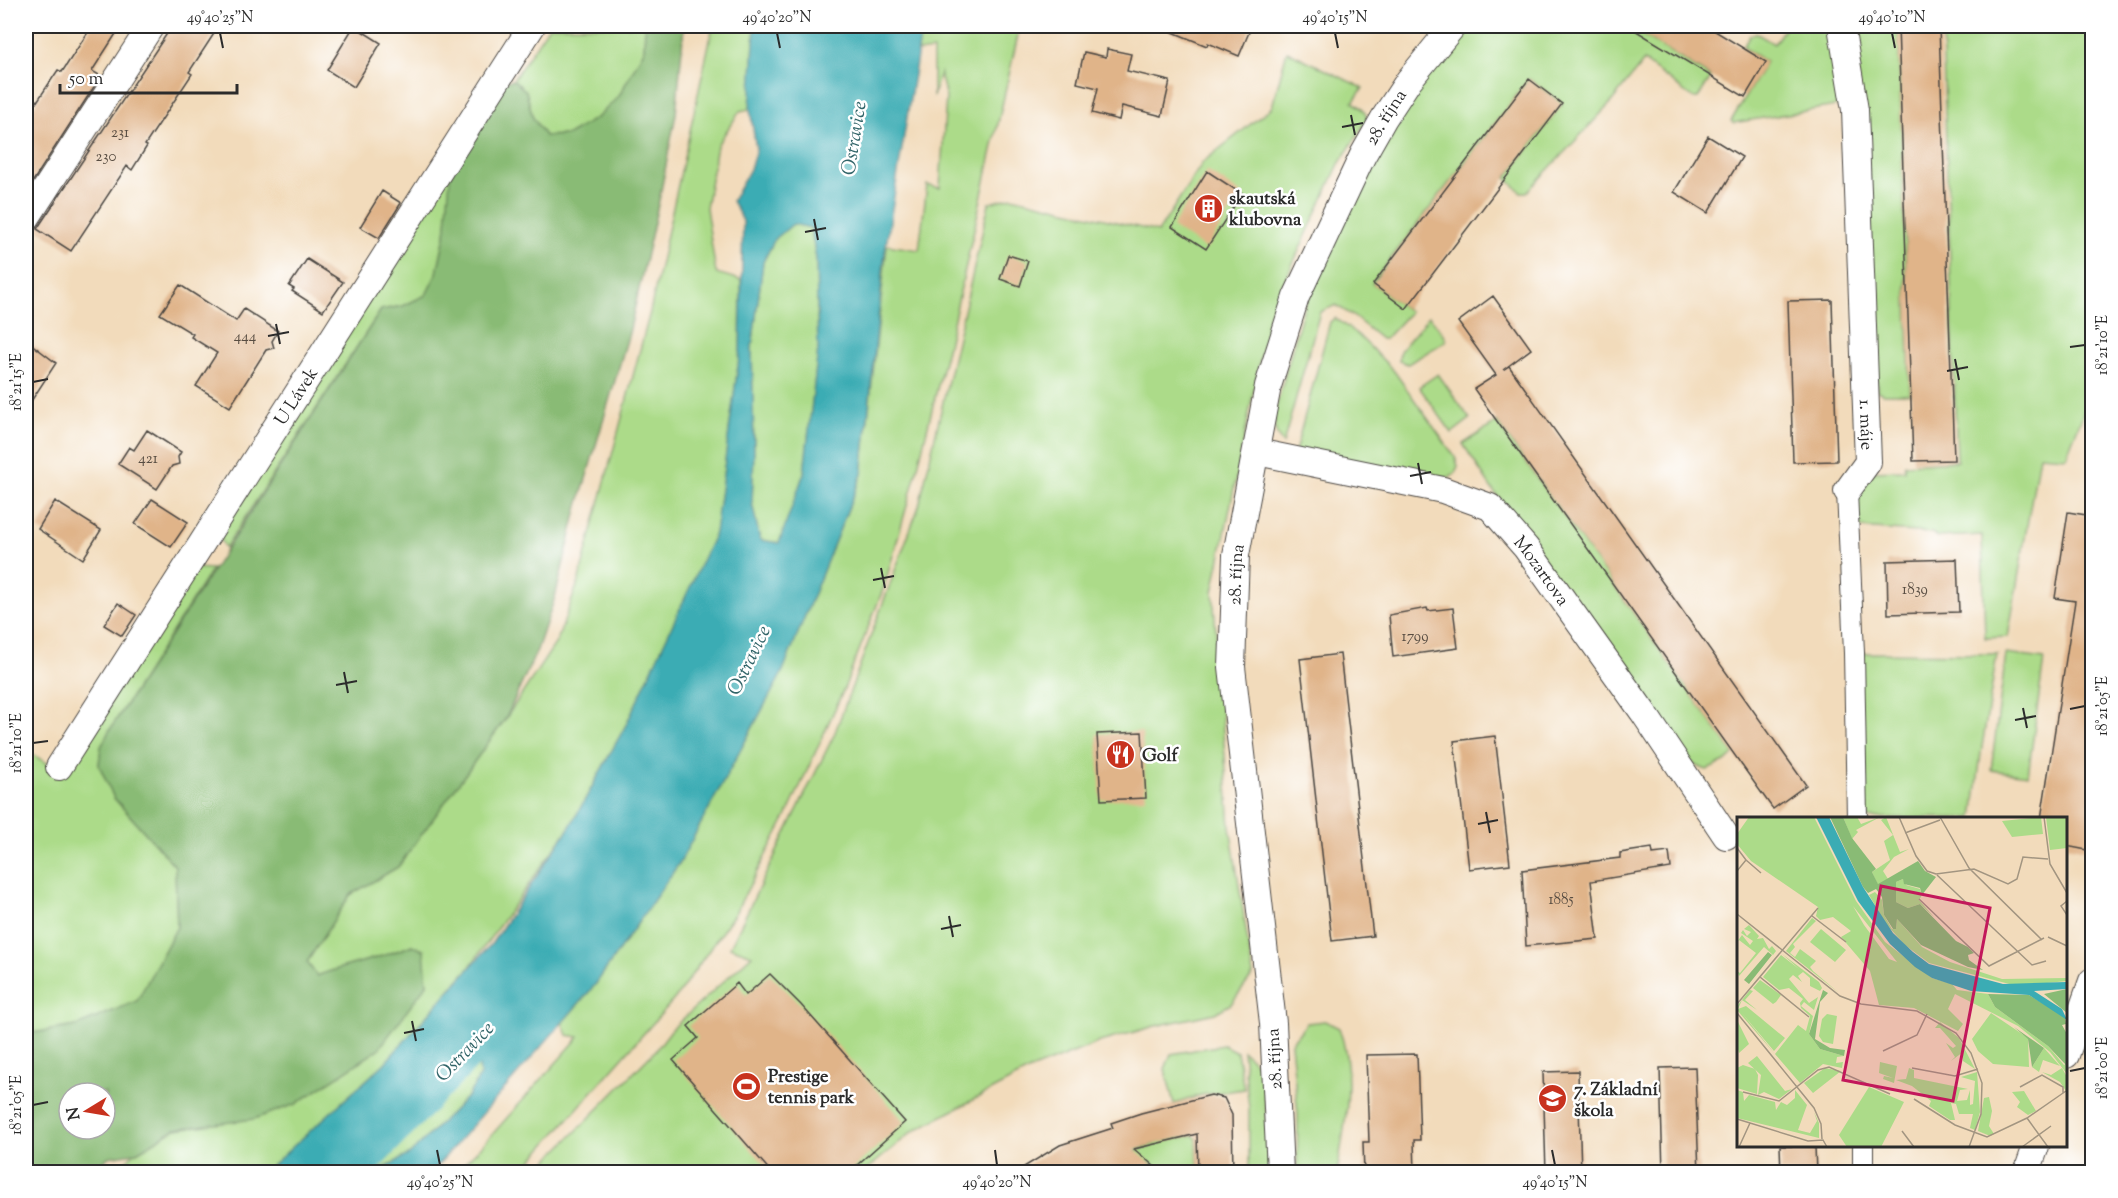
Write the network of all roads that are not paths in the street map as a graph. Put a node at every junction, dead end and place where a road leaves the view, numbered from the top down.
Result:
1 (151, 26) edge
2 (532, 26) edge
3 (1453, 26) edge
4 (1841, 26) edge
5 (26, 219) edge
6 (1257, 452) junction
7 (1847, 491) joint
8 (59, 767) dead end
9 (1857, 817) edge
10 (1726, 836) dead end
11 (2092, 981) edge
12 (2067, 1051) edge
13 (1863, 1147) edge
14 (2036, 1147) edge
15 (1280, 1173) edge
16 (1863, 1173) edge
17 (2027, 1173) edge

1 - 5 street
2 - 8 street, U Lávek
3 - 6 street, 28. října
4 - 7 street, 1. máje
6 - 10 street, Mozartova
6 - 15 street, 28. října
7 - 9 street, 1. máje
11 - 12 street
13 - 16 street
14 - 17 street

